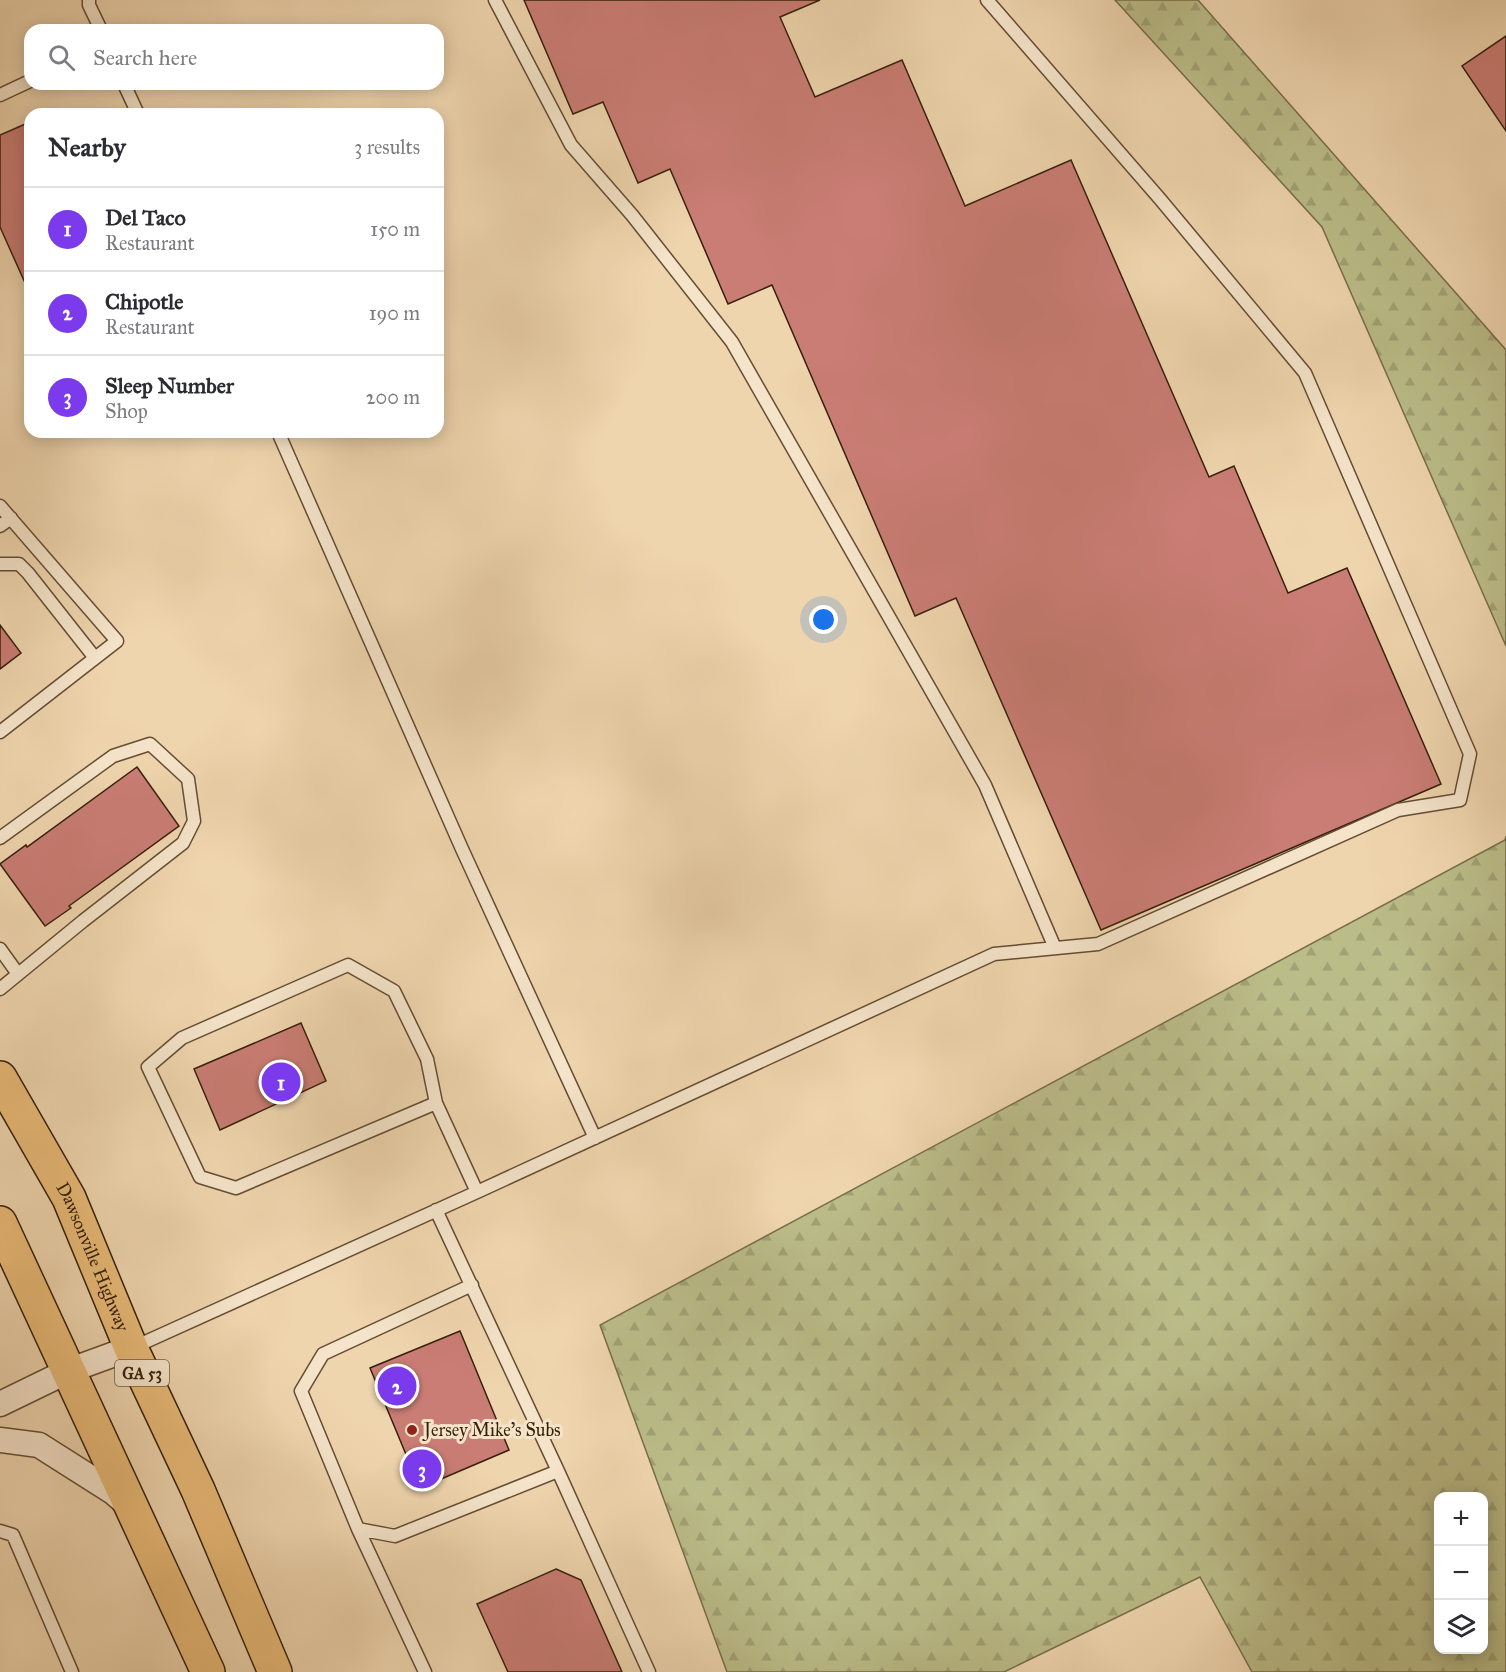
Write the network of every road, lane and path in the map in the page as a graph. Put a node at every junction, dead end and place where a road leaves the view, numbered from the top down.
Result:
1 (89, 0) edge
2 (495, 0) edge
3 (987, 0) edge
4 (97, 24) edge
5 (24, 84) edge
6 (127, 90) edge
7 (0, 94) edge
8 (135, 108) edge
9 (281, 438) edge
10 (0, 506) edge
11 (11, 518) junction
12 (0, 526) edge
13 (0, 564) edge
14 (95, 658) junction
15 (0, 732) edge
16 (0, 838) edge
17 (0, 948) edge
18 (1056, 948) junction
19 (18, 974) junction
20 (0, 989) edge
21 (0, 1078) edge
22 (436, 1103) junction
23 (595, 1138) junction
24 (477, 1192) junction
25 (436, 1210) junction
26 (0, 1223) edge
27 (472, 1286) junction
28 (131, 1348) junction
29 (68, 1371) junction
30 (0, 1404) edge
31 (0, 1440) edge
32 (558, 1471) junction
33 (135, 1512) junction
34 (358, 1529) junction
35 (0, 1531) edge
36 (72, 1672) edge
37 (208, 1672) edge
38 (276, 1672) edge
39 (425, 1672) edge
40 (649, 1672) edge

1 - 4 lane
2 - 18 lane
3 - 18 lane
5 - 7 lane
6 - 8 lane
9 - 23 lane
10 - 11 lane
11 - 12 lane
11 - 14 lane
13 - 14 lane
14 - 15 lane
16 - 19 lane
17 - 19 lane
18 - 23 lane
19 - 20 lane
21 - 28 main road, Dawsonville Highway / GA 53
22 - 22 lane
22 - 24 lane
23 - 24 lane
24 - 25 lane
25 - 27 lane
25 - 28 lane
26 - 29 main road
27 - 32 lane
27 - 34 lane
28 - 29 street
28 - 38 main road, Dawsonville Highway / GA 53
29 - 30 street
29 - 33 main road
31 - 33 street
32 - 34 lane
32 - 40 lane
33 - 37 main road
34 - 39 lane
35 - 36 lane

